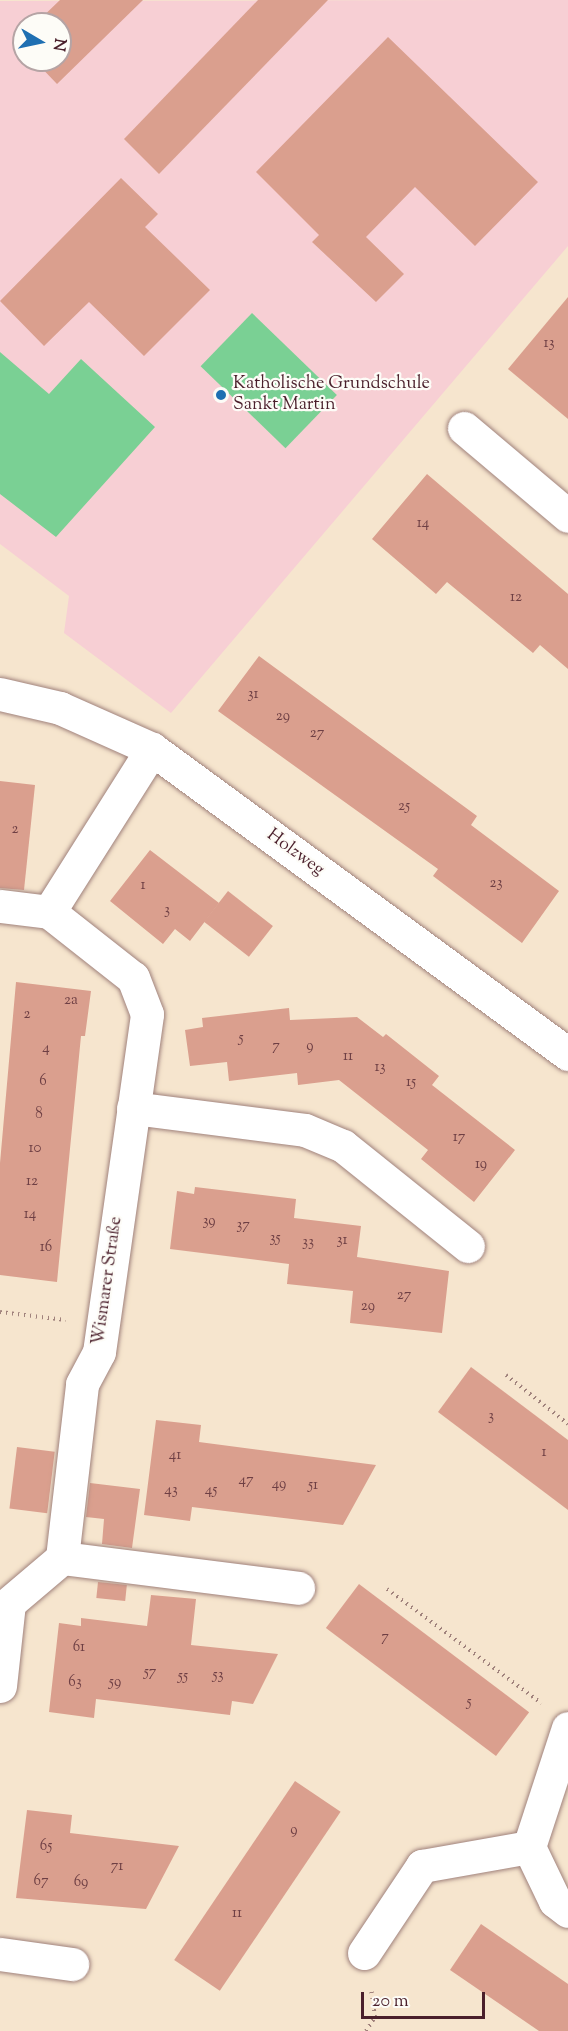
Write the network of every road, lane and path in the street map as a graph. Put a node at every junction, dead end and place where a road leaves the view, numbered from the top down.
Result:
1 (464, 428) dead end
2 (568, 516) edge
3 (0, 694) edge
4 (152, 749) junction
5 (0, 906) edge
6 (49, 912) junction
7 (568, 1054) edge
8 (133, 1108) junction
9 (468, 1246) dead end
10 (0, 1312) edge
11 (102, 1325) junction
12 (506, 1375) dead end
13 (568, 1424) edge
14 (62, 1558) junction
15 (298, 1588) dead end
16 (387, 1589) dead end
17 (0, 1686) edge
18 (559, 1718) edge
19 (529, 1847) junction
20 (568, 1911) edge
21 (364, 1953) dead end
22 (0, 1954) edge
23 (72, 1964) dead end

1 - 2 street
3 - 4 street, Holzweg
4 - 6 street
4 - 7 street, Holzweg
5 - 6 street
6 - 8 street, Wismarer Straße
8 - 9 street
8 - 11 street, Wismarer Straße
10 - 11 path
11 - 14 street, Wismarer Straße
12 - 13 path
14 - 15 street
14 - 17 street
16 - 18 path
18 - 19 street
19 - 20 street
19 - 21 street
22 - 23 street

